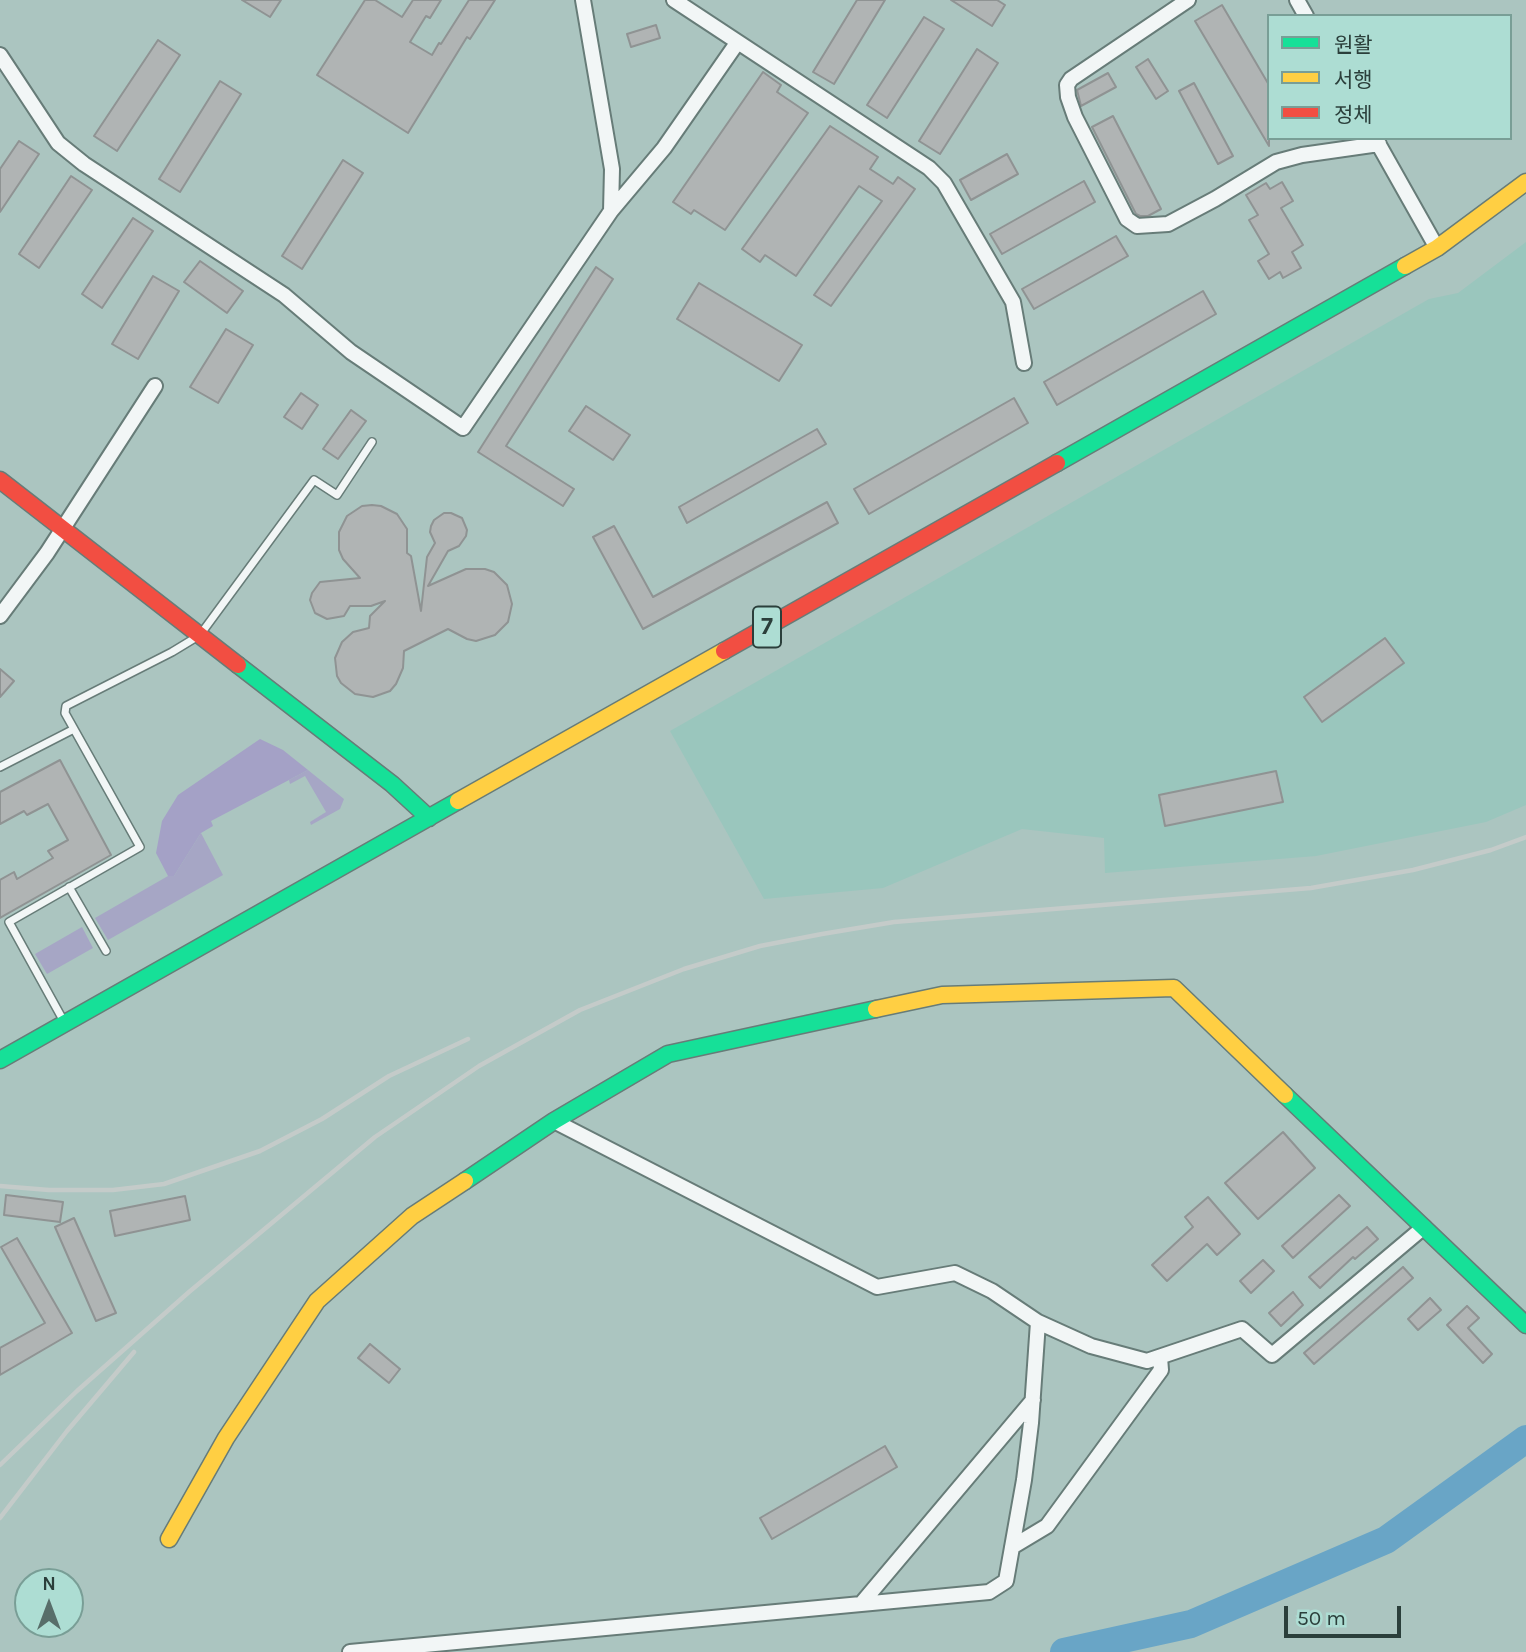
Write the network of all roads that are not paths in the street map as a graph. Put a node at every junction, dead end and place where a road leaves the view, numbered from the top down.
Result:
1 (583, 0) edge
2 (674, 0) edge
3 (1188, 0) edge
4 (737, 43) junction
5 (0, 55) edge
6 (1377, 141) edge
7 (1526, 182) edge
8 (611, 211) junction
9 (1437, 248) junction
10 (1024, 363) dead end
11 (155, 386) dead end
12 (372, 442) dead end
13 (0, 480) edge
14 (63, 530) junction
15 (0, 616) edge
16 (200, 635) junction
17 (74, 729) junction
18 (0, 767) edge
19 (429, 818) junction
20 (69, 887) junction
21 (106, 951) dead end
22 (64, 1022) junction
23 (0, 1060) edge
24 (554, 1121) junction
25 (1424, 1227) junction
26 (1038, 1322) junction
27 (1526, 1325) edge
28 (1160, 1357) junction
29 (1032, 1400) junction
30 (169, 1539) dead end
31 (1012, 1547) junction
32 (861, 1604) junction
33 (350, 1652) edge

1 - 8 street
2 - 4 street
3 - 6 street
4 - 8 street
4 - 10 street
5 - 8 street
6 - 9 street
7 - 9 main road, 7
9 - 19 main road, 7
11 - 14 street
12 - 16 lane
13 - 14 main road
14 - 15 street
14 - 16 main road
16 - 17 lane
16 - 19 main road
17 - 18 lane
17 - 20 lane
19 - 22 main road, 7
20 - 21 lane
20 - 22 lane
22 - 23 main road, 7
24 - 25 main road
24 - 26 street
24 - 30 main road
25 - 27 main road
25 - 28 street
26 - 28 street
26 - 29 street
28 - 31 street
29 - 31 street
29 - 32 street
31 - 32 street
32 - 33 street

